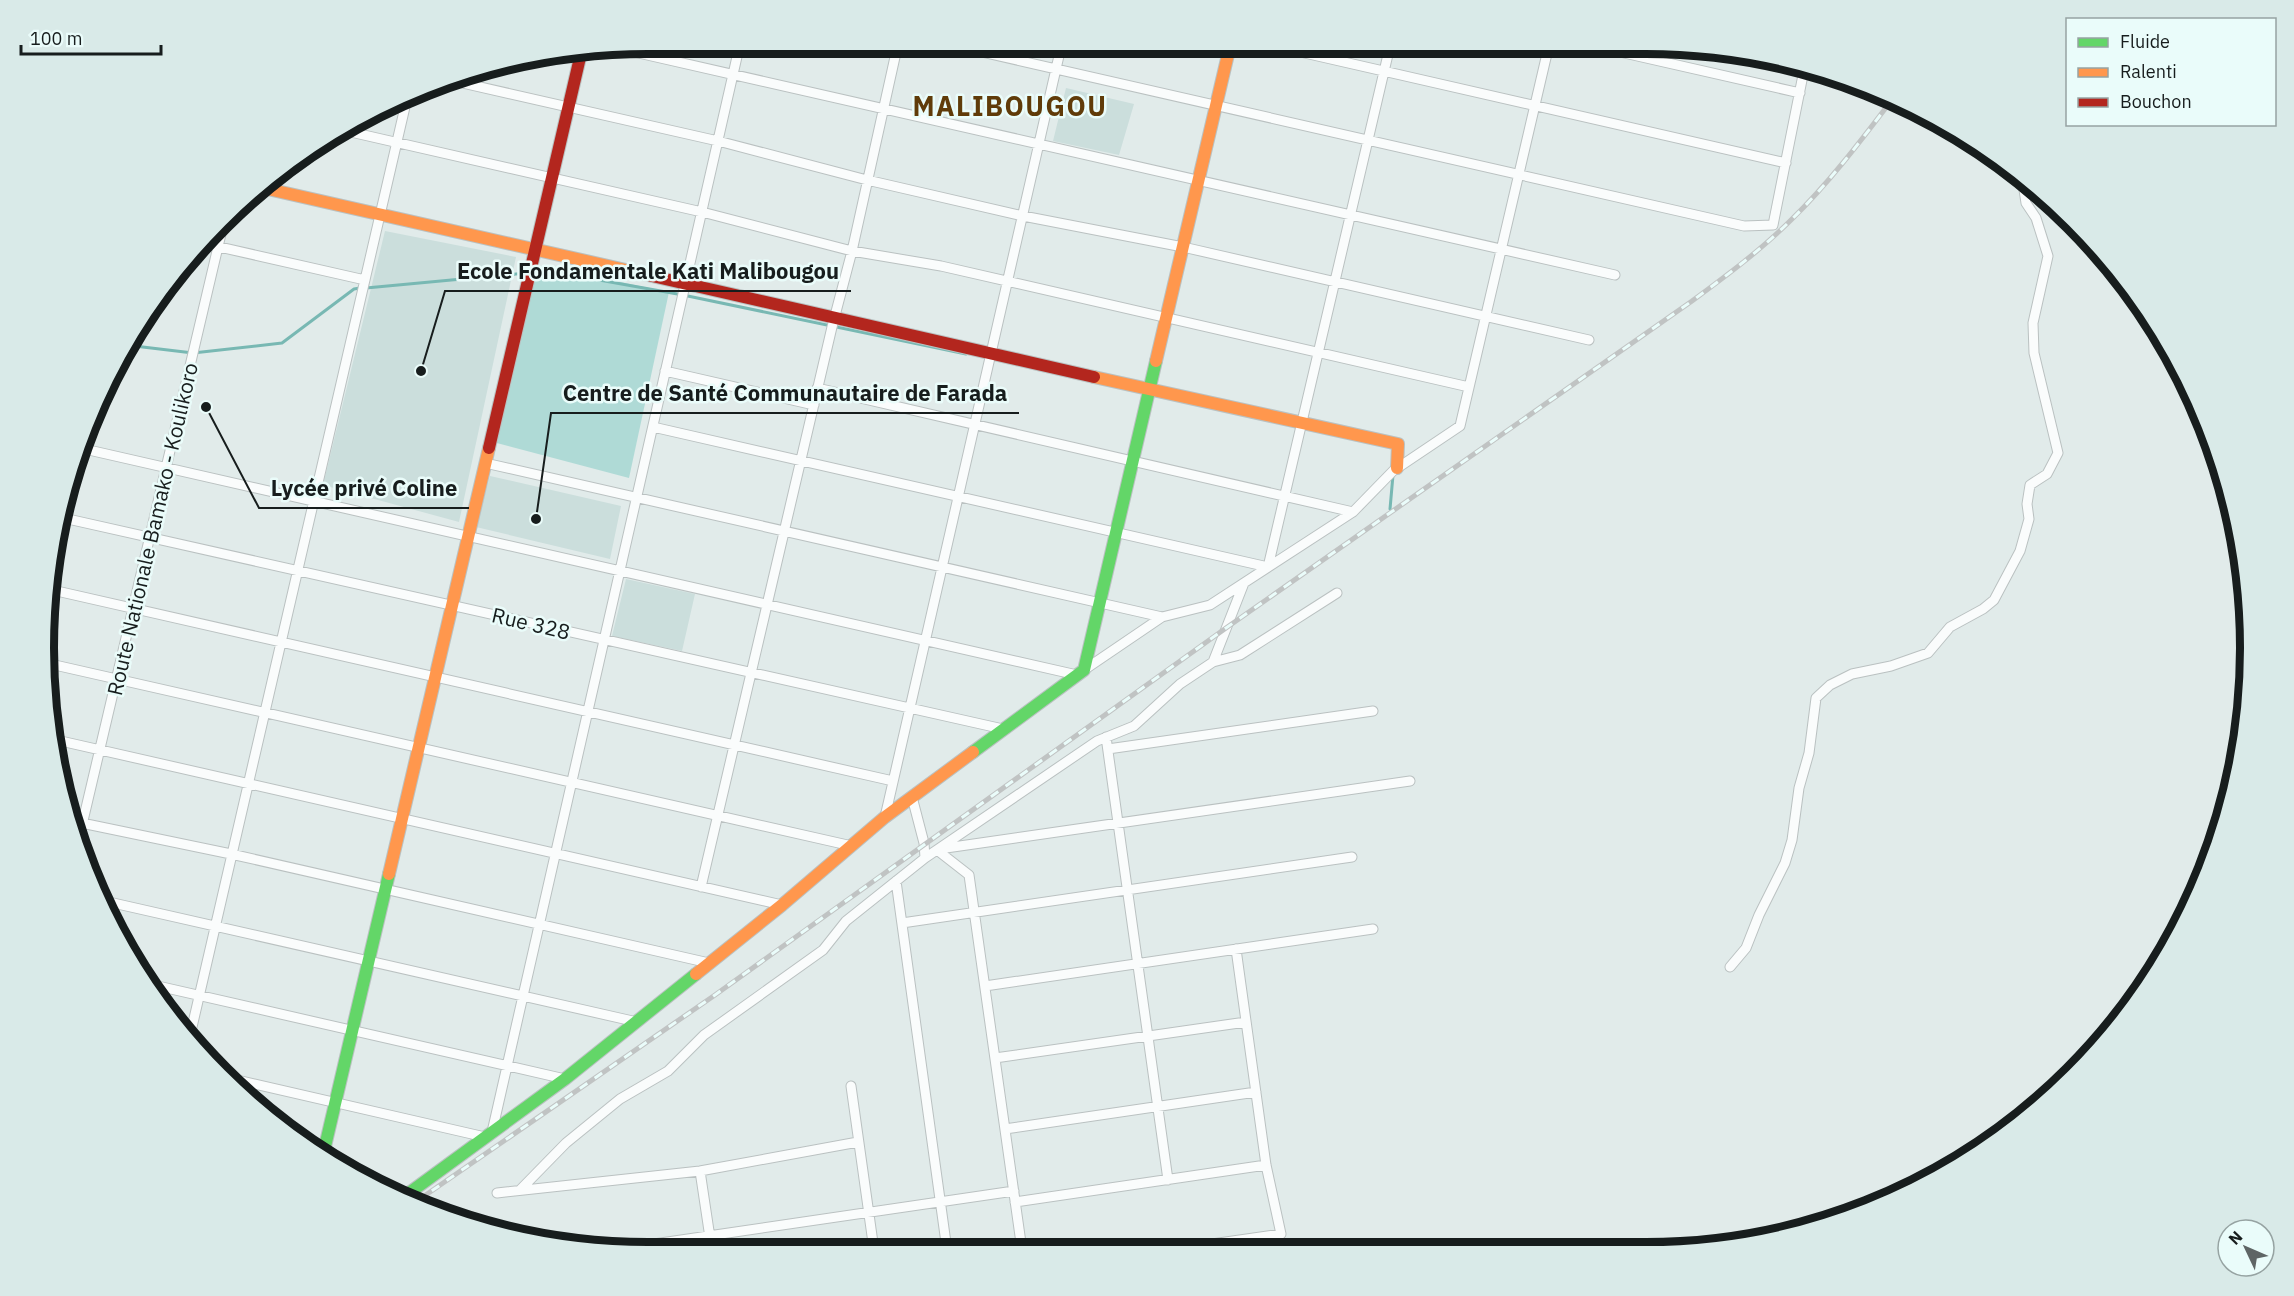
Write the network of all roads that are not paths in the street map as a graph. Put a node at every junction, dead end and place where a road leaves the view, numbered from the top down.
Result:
1 (644, 54) edge
2 (738, 54) edge
3 (896, 54) edge
4 (991, 54) edge
5 (1059, 54) edge
6 (1228, 54) edge
7 (1309, 54) edge
8 (1388, 54) edge
9 (1547, 54) edge
10 (1629, 54) edge
11 (580, 58) edge
12 (1056, 69) junction
13 (1384, 71) junction
14 (733, 74) junction
15 (1803, 75) edge
16 (465, 83) edge
17 (1800, 93) junction
18 (1216, 105) junction
19 (405, 106) edge
20 (1535, 106) junction
21 (568, 107) junction
22 (883, 108) junction
23 (353, 133) edge
24 (1368, 140) junction
25 (718, 141) junction
26 (397, 143) junction
27 (1039, 144) junction
28 (1786, 163) junction
29 (1519, 174) junction
30 (551, 178) junction
31 (867, 180) junction
32 (1199, 180) junction
33 (270, 190) edge
34 (2024, 190) edge
35 (702, 212) junction
36 (380, 214) junction
37 (1351, 214) junction
38 (1023, 216) junction
39 (221, 236) edge
40 (211, 245) edge
41 (218, 247) junction
42 (1183, 247) junction
43 (535, 249) junction
44 (1501, 249) junction
45 (852, 251) junction
46 (1615, 275) dead end
47 (365, 280) junction
48 (1007, 282) junction
49 (1335, 282) junction
50 (685, 284) junction
51 (1486, 316) junction
52 (834, 318) junction
53 (1166, 318) junction
54 (1589, 340) dead end
55 (1318, 352) junction
56 (991, 353) junction
57 (665, 371) junction
58 (1469, 387) junction
59 (817, 388) junction
60 (1149, 389) junction
61 (813, 405) junction
62 (975, 424) junction
63 (1302, 424) junction
64 (653, 427) junction
65 (89, 450) edge
66 (1133, 460) junction
67 (801, 461) junction
68 (485, 463) junction
69 (166, 468) junction
70 (1397, 468) junction
71 (1285, 495) junction
72 (958, 496) junction
73 (637, 497) junction
74 (313, 501) junction
75 (1353, 512) junction
76 (68, 519) edge
77 (784, 531) junction
78 (1116, 532) junction
79 (468, 536) junction
80 (150, 537) junction
81 (942, 567) junction
82 (1268, 567) junction
83 (297, 570) junction
84 (620, 571) junction
85 (1244, 583) junction
86 (57, 591) edge
87 (1337, 593) dead end
88 (1100, 603) junction
89 (767, 604) junction
90 (452, 605) junction
91 (133, 608) junction
92 (1162, 617) junction
93 (604, 640) junction
94 (925, 640) junction
95 (280, 642) junction
96 (1213, 662) junction
97 (54, 665) edge
98 (751, 673) junction
99 (1081, 673) junction
100 (435, 677) junction
101 (116, 679) junction
102 (910, 708) junction
103 (1373, 711) dead end
104 (264, 712) junction
105 (588, 712) junction
106 (1003, 729) junction
107 (1106, 737) junction
108 (61, 741) edge
109 (734, 745) junction
110 (418, 748) junction
111 (100, 750) junction
112 (1108, 750) junction
113 (893, 781) junction
114 (1410, 781) dead end
115 (572, 782) junction
116 (247, 783) junction
117 (912, 797) junction
118 (718, 816) junction
119 (885, 817) junction
120 (402, 819) junction
121 (1118, 823) junction
122 (82, 824) joint
123 (852, 846) junction
124 (937, 850) junction
125 (231, 854) junction
126 (556, 854) junction
127 (1352, 857) dead end
128 (925, 858) junction
129 (896, 881) junction
130 (701, 887) junction
131 (385, 889) junction
132 (1127, 890) junction
133 (111, 903) edge
134 (782, 905) junction
135 (974, 912) junction
136 (540, 923) junction
137 (902, 923) junction
138 (214, 926) junction
139 (1373, 929) dead end
140 (1236, 949) junction
141 (368, 961) junction
142 (710, 963) junction
143 (1138, 964) junction
144 (1730, 967) dead end
145 (160, 986) edge
146 (985, 986) junction
147 (198, 995) junction
148 (524, 996) junction
149 (637, 1022) junction
150 (1246, 1022) junction
151 (191, 1028) edge
152 (352, 1030) junction
153 (1148, 1036) junction
154 (995, 1058) junction
155 (507, 1066) junction
156 (565, 1079) junction
157 (242, 1081) edge
158 (851, 1086) dead end
159 (1256, 1092) junction
160 (335, 1103) junction
161 (1158, 1107) junction
162 (1005, 1129) junction
163 (489, 1135) junction
164 (858, 1142) junction
165 (325, 1146) edge
166 (1266, 1165) junction
167 (700, 1171) junction
168 (1168, 1180) junction
169 (520, 1190) junction
170 (1014, 1191) junction
171 (411, 1192) edge
172 (497, 1193) dead end
173 (941, 1202) junction
174 (1015, 1202) junction
175 (869, 1212) junction
176 (710, 1235) junction
177 (664, 1242) edge
178 (711, 1242) edge
179 (873, 1242) edge
180 (946, 1242) edge
181 (1021, 1242) edge
182 (1226, 1242) edge

1 - 14 street
2 - 14 street
3 - 22 street
4 - 12 street
5 - 12 street
6 - 18 street
7 - 13 street
8 - 13 street
9 - 20 street
10 - 17 street
11 - 21 street
12 - 18 street
12 - 27 street
13 - 20 street
13 - 24 street
14 - 22 street
14 - 25 street
15 - 17 street
16 - 21 street
17 - 28 street
18 - 24 street
18 - 32 street
19 - 26 street
20 - 28 street
20 - 29 street
21 - 25 street
21 - 30 street
22 - 27 street
22 - 31 street
23 - 26 street
24 - 29 street
24 - 37 street
25 - 31 street
25 - 35 street
26 - 30 street
26 - 36 street
27 - 32 street
27 - 38 street
28 - 29 street
29 - 44 street
30 - 35 street
30 - 43 street
31 - 38 street
31 - 45 street
32 - 37 street
32 - 42 street
33 - 36 street
34 - 144 street
35 - 45 street
35 - 50 street
36 - 43 street
36 - 47 street
37 - 44 street
37 - 49 street
38 - 42 street
38 - 48 street
39 - 41 street, Route Nationale Bamako - Koulikoro
40 - 41 street
41 - 47 street
41 - 69 street, Route Nationale Bamako - Koulikoro
42 - 49 street
42 - 53 street
43 - 50 street
43 - 68 street
44 - 46 street
44 - 51 street
45 - 48 street
45 - 52 street
47 - 74 street
48 - 53 street
48 - 56 street
49 - 51 street
49 - 55 street
50 - 52 street
50 - 57 street
51 - 54 street
51 - 58 street
52 - 56 street
52 - 59 street
53 - 55 street
53 - 60 street
55 - 58 street
55 - 63 street
56 - 60 street
56 - 62 street
57 - 61 street
57 - 64 street
58 - 70 street
59 - 61 street
59 - 62 street
60 - 63 street
60 - 66 street
61 - 67 street
62 - 66 street
62 - 72 street
63 - 70 street
63 - 71 street
64 - 67 street
64 - 73 street
65 - 69 street
66 - 71 street
66 - 78 street
67 - 72 street
67 - 77 street
68 - 73 street
68 - 79 street
69 - 74 street
69 - 80 street, Route Nationale Bamako - Koulikoro
70 - 75 street
71 - 75 street
71 - 82 street
72 - 78 street
72 - 81 street
73 - 77 street
73 - 84 street
74 - 79 street
74 - 83 street
75 - 82 street
76 - 80 street, Rue 328
77 - 81 street
77 - 89 street
78 - 82 street
78 - 88 street
79 - 84 street
79 - 90 street
80 - 83 street, Rue 328
80 - 91 street, Route Nationale Bamako - Koulikoro
81 - 88 street
81 - 94 street
82 - 85 street
83 - 90 street, Rue 328
83 - 95 street
84 - 89 street
84 - 93 street
85 - 92 street
85 - 96 street
86 - 91 street
87 - 96 street
88 - 92 street
88 - 99 street
89 - 94 street
89 - 98 street
90 - 93 street, Rue 328
90 - 100 street
91 - 95 street
91 - 101 street, Route Nationale Bamako - Koulikoro
92 - 99 street
93 - 98 street, Rue 328
93 - 105 street
94 - 99 street
94 - 102 street
95 - 100 street
95 - 104 street
96 - 107 street
97 - 101 street
98 - 102 street, Rue 328
98 - 109 street
99 - 106 street
100 - 105 street
100 - 110 street
101 - 104 street
101 - 111 street, Route Nationale Bamako - Koulikoro
102 - 106 street, Rue 328
102 - 113 street
103 - 112 street
104 - 110 street
104 - 116 street
105 - 109 street
105 - 115 street
106 - 117 street
107 - 112 street
107 - 124 street
108 - 111 street
109 - 113 street
109 - 118 street
110 - 115 street
110 - 120 street
111 - 116 street
111 - 122 street, Route Nationale Bamako - Koulikoro
112 - 121 street
113 - 119 street
114 - 121 street
115 - 118 street
115 - 126 street
116 - 120 street
116 - 125 street
117 - 119 street
117 - 128 street
118 - 123 street
118 - 130 street
119 - 123 street
120 - 126 street
120 - 131 street
121 - 124 street
121 - 132 street
122 - 125 street
123 - 134 street
124 - 128 street
124 - 135 street
125 - 131 street
125 - 138 street
126 - 130 street
126 - 136 street
127 - 132 street
128 - 129 street
129 - 137 street
129 - 169 street
130 - 134 street
131 - 136 street
131 - 141 street
132 - 135 street
132 - 143 street
133 - 138 street
134 - 142 street
135 - 137 street
135 - 146 street
136 - 142 street
136 - 148 street
137 - 173 street
138 - 141 street
138 - 147 street
139 - 140 street
140 - 143 street
140 - 150 street
141 - 148 street
141 - 152 street
142 - 149 street
143 - 146 street
143 - 153 street
145 - 147 street
146 - 154 street
147 - 151 street
147 - 152 street
148 - 149 street
148 - 155 street
149 - 156 street
150 - 153 street
150 - 159 street
152 - 155 street
152 - 160 street
153 - 154 street
153 - 161 street
154 - 162 street
155 - 156 street
155 - 163 street
156 - 163 street
157 - 160 street
158 - 164 street
159 - 161 street
159 - 166 street
160 - 163 street
160 - 165 street
161 - 162 street
161 - 168 street
162 - 170 street
163 - 171 street
164 - 167 street
164 - 175 street
166 - 168 street
166 - 182 street
167 - 169 street
167 - 176 street
168 - 174 street
169 - 172 street
170 - 173 street
170 - 174 street
173 - 175 street
173 - 180 street
174 - 181 street
175 - 176 street
175 - 179 street
176 - 177 street
176 - 178 street

